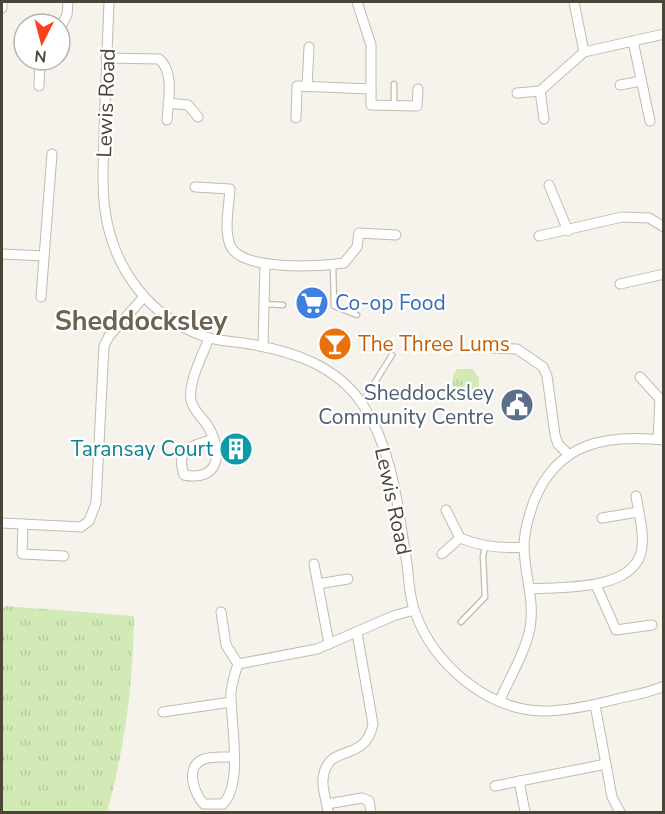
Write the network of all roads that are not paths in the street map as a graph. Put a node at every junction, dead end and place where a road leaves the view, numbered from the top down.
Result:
1 (2, 2) edge
2 (110, 2) edge
3 (357, 2) edge
4 (574, 2) edge
5 (2, 8) edge
6 (663, 34) edge
7 (633, 41) junction
8 (309, 47) dead end
9 (584, 52) junction
10 (106, 58) junction
11 (40, 72) edge
12 (641, 81) junction
13 (394, 84) dead end
14 (620, 85) dead end
15 (39, 86) dead end
16 (307, 87) junction
17 (418, 88) dead end
18 (371, 89) junction
19 (540, 91) junction
20 (517, 93) dead end
21 (168, 103) junction
22 (394, 105) junction
23 (198, 117) dead end
24 (296, 118) dead end
25 (544, 119) dead end
26 (167, 120) dead end
27 (650, 121) dead end
28 (52, 154) dead end
29 (549, 185) dead end
30 (195, 187) dead end
31 (663, 227) edge
32 (568, 231) junction
33 (396, 235) dead end
34 (539, 236) dead end
35 (2, 254) edge
36 (44, 256) junction
37 (265, 264) junction
38 (333, 265) junction
39 (663, 274) edge
40 (620, 284) dead end
41 (41, 297) dead end
42 (143, 298) junction
43 (264, 304) junction
44 (283, 305) dead end
45 (357, 315) dead end
46 (209, 338) junction
47 (263, 346) junction
48 (492, 348) dead end
49 (392, 355) dead end
50 (640, 377) dead end
51 (662, 399) edge
52 (362, 403) junction
53 (213, 439) junction
54 (661, 440) edge
55 (569, 455) junction
56 (636, 496) dead end
57 (446, 510) dead end
58 (638, 512) junction
59 (602, 518) dead end
60 (2, 523) edge
61 (23, 524) junction
62 (460, 538) junction
63 (485, 547) junction
64 (524, 547) junction
65 (442, 554) dead end
66 (64, 556) dead end
67 (314, 564) dead end
68 (348, 579) dead end
69 (318, 584) junction
70 (596, 585) junction
71 (530, 589) junction
72 (414, 610) junction
73 (221, 612) dead end
74 (461, 622) dead end
75 (652, 625) dead end
76 (357, 633) junction
77 (329, 644) junction
78 (238, 664) junction
79 (663, 686) edge
80 (500, 700) junction
81 (231, 702) junction
82 (595, 705) junction
83 (163, 712) dead end
84 (233, 757) junction
85 (606, 764) junction
86 (519, 781) junction
87 (495, 786) dead end
88 (328, 808) edge
89 (371, 813) edge
90 (525, 813) edge
91 (620, 813) edge

1 - 5 street
2 - 10 street, Lewis Road
3 - 18 street
4 - 9 street
6 - 7 street
7 - 9 street
7 - 12 street
8 - 16 street
9 - 19 street
10 - 21 street
10 - 42 street, Lewis Road
11 - 15 street
12 - 14 street
12 - 27 street
13 - 22 lane
16 - 18 street
16 - 24 street
17 - 22 street
18 - 22 street
19 - 20 street
19 - 25 street
21 - 23 street
21 - 26 street
28 - 36 street
29 - 32 street
30 - 37 street
31 - 32 street
32 - 34 street
33 - 38 street
35 - 36 street
36 - 41 street
37 - 38 street
37 - 43 street
38 - 45 lane
39 - 40 street
42 - 46 street, Lewis Road
42 - 61 street
43 - 44 lane
43 - 47 street
46 - 47 street, Lewis Road
46 - 53 street
47 - 52 street, Lewis Road
48 - 55 street
49 - 52 lane
50 - 51 street
51 - 54 street
52 - 72 street, Lewis Road
53 - 53 street
54 - 55 street
55 - 64 street
56 - 58 street
57 - 62 street
58 - 59 street
58 - 70 street
60 - 61 street
61 - 66 street
62 - 63 street
62 - 65 street
63 - 64 street
63 - 74 lane
64 - 71 street
67 - 69 street
68 - 69 street
69 - 77 street
70 - 71 street
70 - 75 street
71 - 80 street
72 - 76 street
72 - 80 street, Lewis Road
73 - 78 street
76 - 77 street
76 - 88 street
77 - 78 street
78 - 81 street
79 - 82 street, Lewis Road
80 - 82 street, Lewis Road
81 - 83 street
81 - 84 street
82 - 85 street
84 - 84 street
85 - 86 street
85 - 91 street
86 - 87 street
86 - 90 street
88 - 89 street

